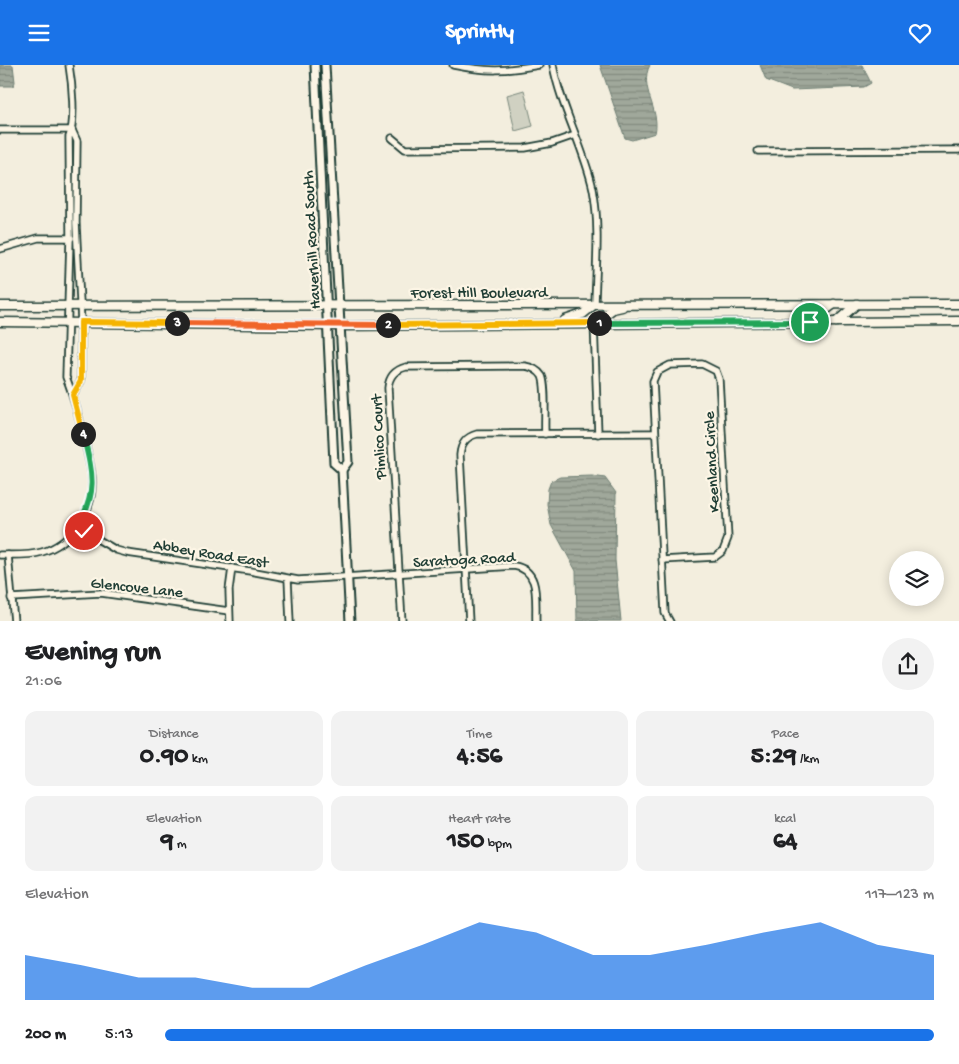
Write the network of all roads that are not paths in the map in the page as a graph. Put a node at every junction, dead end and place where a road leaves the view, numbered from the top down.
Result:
1 (69, 65) edge
2 (315, 65) edge
3 (325, 65) edge
4 (453, 65) edge
5 (539, 65) edge
6 (553, 65) edge
7 (0, 130) edge
8 (72, 130) junction
9 (575, 135) junction
10 (392, 138) dead end
11 (959, 150) edge
12 (758, 151) dead end
13 (70, 238) junction
14 (77, 238) junction
15 (0, 249) edge
16 (959, 303) edge
17 (595, 304) junction
18 (634, 304) junction
19 (834, 304) junction
20 (857, 304) junction
21 (327, 305) junction
22 (340, 305) junction
23 (0, 306) edge
24 (67, 306) junction
25 (80, 306) junction
26 (959, 321) edge
27 (0, 322) edge
28 (67, 322) junction
29 (81, 322) junction
30 (810, 322) junction
31 (836, 322) junction
32 (554, 323) junction
33 (594, 323) junction
34 (328, 325) junction
35 (341, 325) junction
36 (73, 395) junction
37 (655, 433) junction
38 (545, 434) junction
39 (598, 434) junction
40 (342, 470) junction
41 (77, 527) junction
42 (0, 555) edge
43 (8, 555) junction
44 (662, 560) junction
45 (232, 568) junction
46 (466, 570) junction
47 (399, 575) junction
48 (348, 578) junction
49 (288, 579) junction
50 (11, 598) junction
51 (230, 611) junction
52 (14, 621) edge
53 (230, 621) edge
54 (290, 621) edge
55 (350, 621) edge
56 (402, 621) edge
57 (469, 621) edge
58 (536, 621) edge
59 (670, 621) edge

1 - 8 street
2 - 21 street, Haverhill Road South
3 - 22 street, Haverhill Road South
4 - 5 street
6 - 9 street
7 - 8 street
8 - 13 street
8 - 14 street
9 - 10 street
9 - 17 street
11 - 12 street
13 - 14 street
13 - 15 street
13 - 24 street
14 - 25 street
16 - 20 main road, Forest Hill Boulevard
17 - 18 main road, Forest Hill Boulevard
17 - 22 main road, Forest Hill Boulevard
17 - 32 main road
18 - 19 main road, Forest Hill Boulevard
18 - 33 main road
19 - 20 main road, Forest Hill Boulevard
19 - 30 main road
20 - 31 main road
21 - 22 main road, Forest Hill Boulevard
21 - 25 main road, Forest Hill Boulevard
21 - 34 street, Haverhill Road South
22 - 35 street, Haverhill Road South
23 - 24 main road, Forest Hill Boulevard
24 - 25 main road, Forest Hill Boulevard
24 - 28 street
25 - 29 street
26 - 31 main road, Forest Hill Boulevard
27 - 28 main road, Forest Hill Boulevard
28 - 29 main road, Forest Hill Boulevard
28 - 36 street
29 - 34 main road, Forest Hill Boulevard
29 - 36 street
30 - 31 main road, Forest Hill Boulevard
30 - 33 main road, Forest Hill Boulevard
32 - 33 main road, Forest Hill Boulevard
32 - 35 main road, Forest Hill Boulevard
33 - 39 street
34 - 35 main road, Forest Hill Boulevard
34 - 40 street, Haverhill Road South
35 - 40 street, Haverhill Road South
36 - 41 street
37 - 39 street
37 - 44 street
37 - 44 street, Keenland Circle
38 - 39 street
38 - 46 street
38 - 47 street, Pimlico Court
40 - 48 street, Haverhill Road South
41 - 43 street
41 - 45 street, Abbey Road East
42 - 43 street
43 - 50 street
44 - 59 street
45 - 49 street, Abbey Road East
45 - 51 street
46 - 47 street, Saratoga Road
46 - 57 street
46 - 58 street, Saratoga Road
47 - 48 street, Saratoga Road
47 - 56 street, Pimlico Court
48 - 49 street, Abbey Road East
48 - 55 street, Haverhill Road South
49 - 54 street
50 - 51 street, Glencove Lane
50 - 52 street
51 - 53 street

